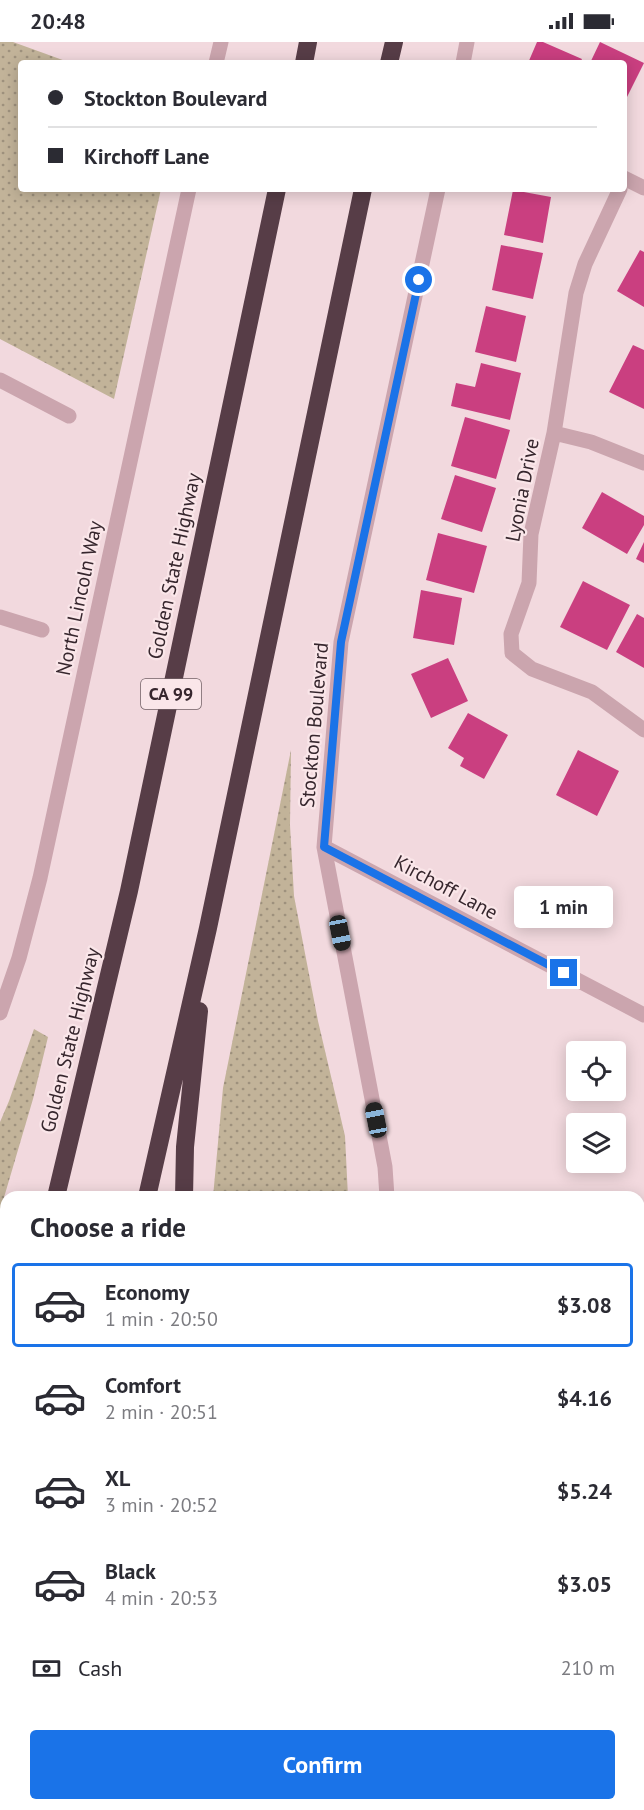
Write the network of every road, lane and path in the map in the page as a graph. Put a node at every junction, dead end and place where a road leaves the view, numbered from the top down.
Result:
1 (221, 42) edge
2 (308, 42) edge
3 (394, 42) edge
4 (467, 42) edge
5 (217, 60) edge
6 (305, 60) edge
7 (390, 60) edge
8 (464, 60) edge
9 (627, 183) edge
10 (644, 188) edge
11 (188, 192) edge
12 (276, 192) edge
13 (362, 192) edge
14 (437, 192) edge
15 (618, 192) edge
16 (0, 380) edge
17 (69, 416) dead end
18 (555, 433) junction
19 (644, 463) edge
20 (0, 617) edge
21 (42, 630) dead end
22 (644, 730) edge
23 (324, 847) junction
24 (208, 928) junction
25 (0, 1013) edge
26 (644, 1015) edge
27 (63, 1164) junction
28 (48, 1191) edge
29 (57, 1191) edge
30 (148, 1191) edge
31 (184, 1191) edge
32 (387, 1191) edge

1 - 5 street
2 - 6 highway
3 - 7 highway
4 - 8 street
9 - 10 street
11 - 25 street, North Lincoln Way
12 - 27 highway, Golden State Highway / CA 99
13 - 24 highway
14 - 23 street, Stockton Boulevard
15 - 18 street, Lyonia Drive
16 - 17 street
18 - 19 street
18 - 22 street, Lyonia Drive
20 - 21 street
23 - 26 street, Kirchoff Lane
23 - 32 street, Stockton Boulevard
24 - 30 highway
24 - 31 highway
27 - 28 highway
27 - 29 highway, Golden State Highway / CA 99

